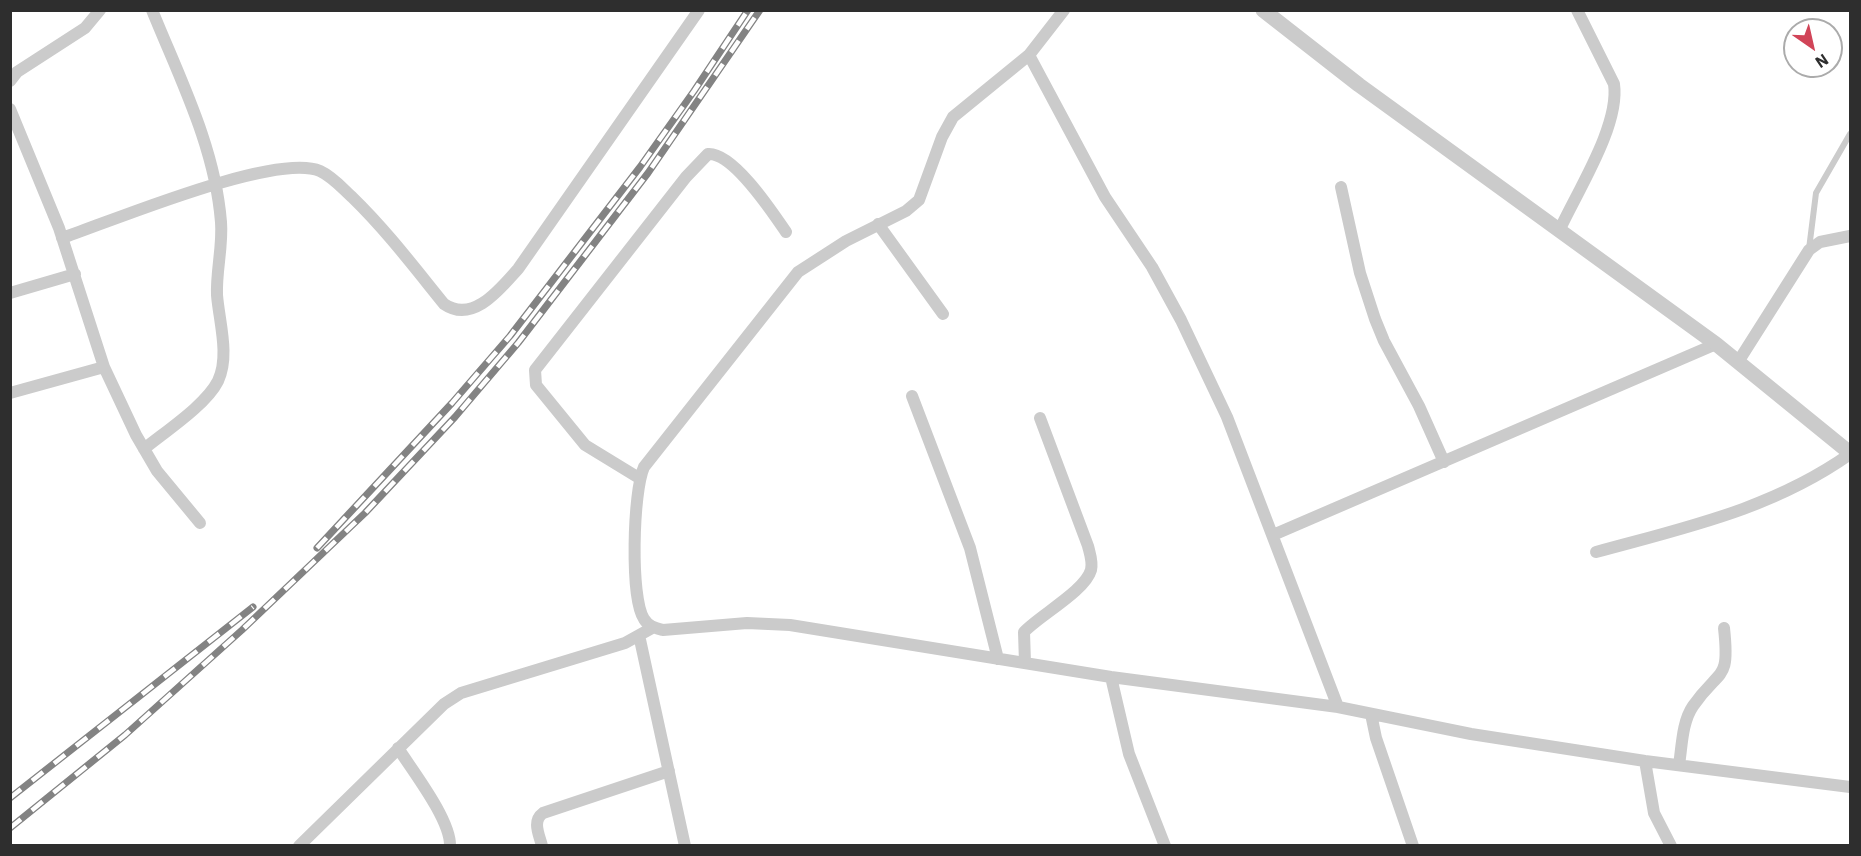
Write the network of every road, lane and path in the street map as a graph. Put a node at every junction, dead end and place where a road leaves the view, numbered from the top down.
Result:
1 (100, 10) edge
2 (152, 10) edge
3 (699, 10) edge
4 (1064, 10) edge
5 (1263, 10) edge
6 (1577, 10) edge
7 (1029, 55) junction
8 (10, 81) edge
9 (10, 109) edge
10 (1851, 134) edge
11 (215, 186) junction
12 (1341, 187) dead end
13 (878, 225) junction
14 (1560, 229) junction
15 (786, 232) dead end
16 (1851, 236) edge
17 (62, 238) junction
18 (1809, 250) junction
19 (75, 274) junction
20 (10, 293) edge
21 (943, 314) dead end
22 (1716, 344) junction
23 (1738, 362) junction
24 (104, 367) junction
25 (10, 393) edge
26 (912, 396) dead end
27 (1040, 418) dead end
28 (144, 449) junction
29 (1851, 454) edge
30 (1444, 462) junction
31 (639, 478) junction
32 (200, 523) dead end
33 (1273, 535) junction
34 (1596, 552) dead end
35 (652, 628) junction
36 (1724, 628) dead end
37 (639, 635) junction
38 (998, 658) junction
39 (1025, 663) junction
40 (1111, 677) junction
41 (1338, 707) junction
42 (1371, 714) junction
43 (399, 748) junction
44 (1645, 762) junction
45 (1679, 765) junction
46 (669, 771) junction
47 (1851, 787) edge
48 (299, 845) edge
49 (450, 846) edge
50 (542, 846) edge
51 (685, 846) edge
52 (1165, 846) edge
53 (1413, 846) edge
54 (1671, 846) edge

1 - 8 street
2 - 11 street
3 - 11 street
4 - 7 street
5 - 14 street
6 - 14 street
7 - 13 street
7 - 33 street
9 - 17 street
10 - 18 lane
11 - 17 street
11 - 28 street
12 - 30 street
13 - 21 street
13 - 31 street
14 - 22 street
15 - 31 street
16 - 18 street
17 - 19 street
18 - 23 street
19 - 20 street
19 - 24 street
22 - 23 street
22 - 30 street
23 - 29 street
24 - 25 street
24 - 28 street
26 - 38 street
27 - 39 street
28 - 32 street
29 - 34 street
30 - 33 street
31 - 35 street
33 - 41 street
35 - 37 street
35 - 38 street
36 - 45 street
37 - 43 street
37 - 46 street
38 - 39 street
39 - 40 street
40 - 41 street
40 - 52 street
41 - 42 street
42 - 44 street
42 - 53 street
43 - 48 street
43 - 49 street
44 - 45 street
44 - 54 street
45 - 47 street
46 - 50 street
46 - 51 street

